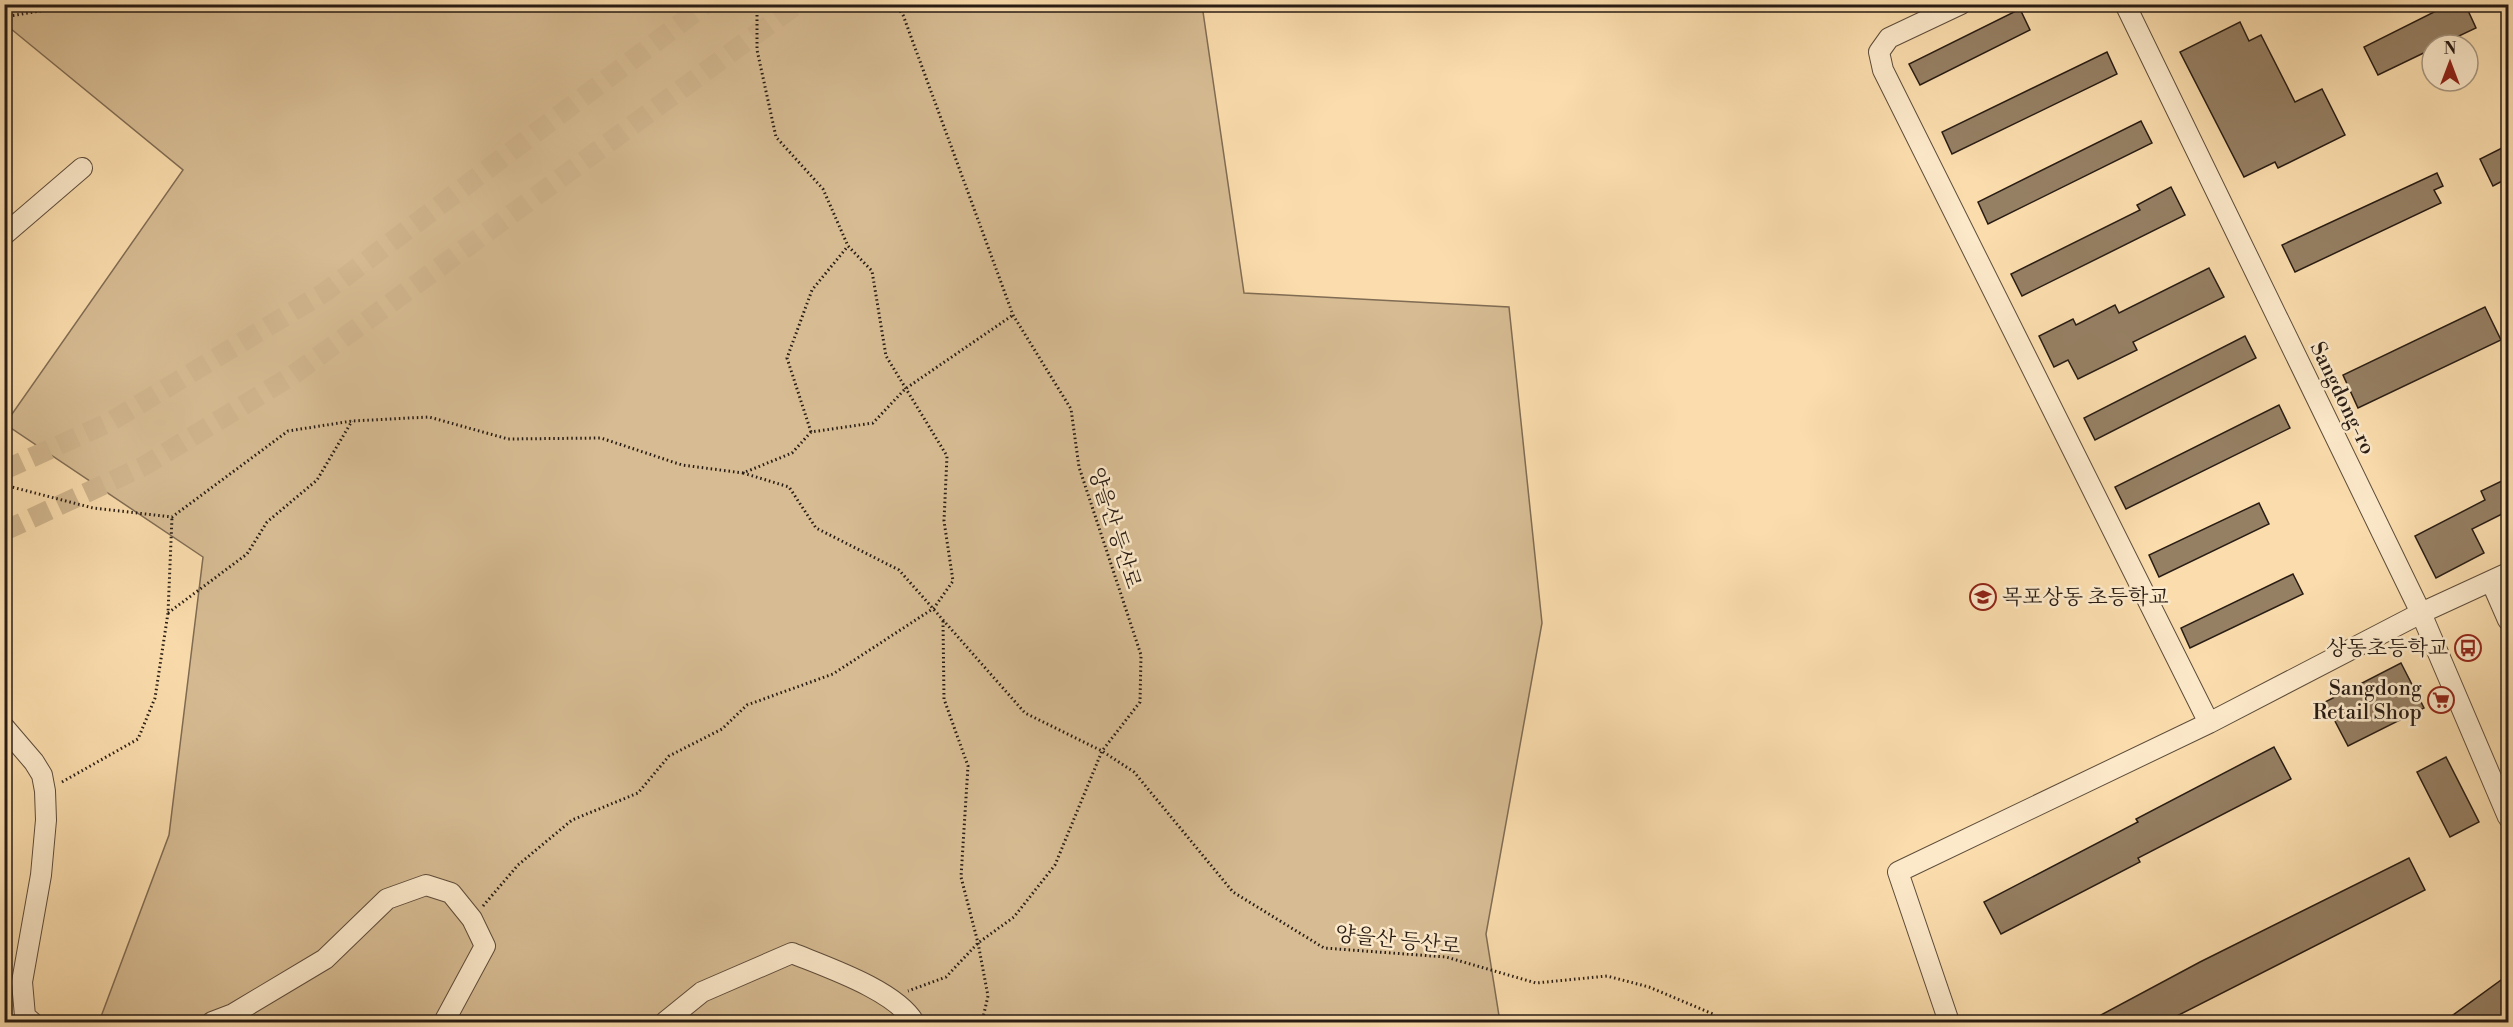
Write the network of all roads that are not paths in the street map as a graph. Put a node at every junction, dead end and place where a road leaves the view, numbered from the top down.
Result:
1 (1961, 4) edge
2 (2125, 4) edge
3 (82, 168) dead end
4 (4, 235) edge
5 (2500, 577) edge
6 (2421, 613) junction
7 (2508, 620) edge
8 (2209, 723) junction
9 (4, 728) edge
10 (2507, 811) edge
11 (32, 1023) edge
12 (212, 1023) edge
13 (444, 1023) edge
14 (665, 1023) edge
15 (914, 1023) edge
16 (1949, 1023) edge

1 - 8 street
2 - 6 street, Sangdong-ro
3 - 4 street
5 - 6 street
5 - 7 street
6 - 8 street
6 - 10 street, Sangdong-ro
8 - 16 street
9 - 11 street
12 - 13 street
14 - 15 street

